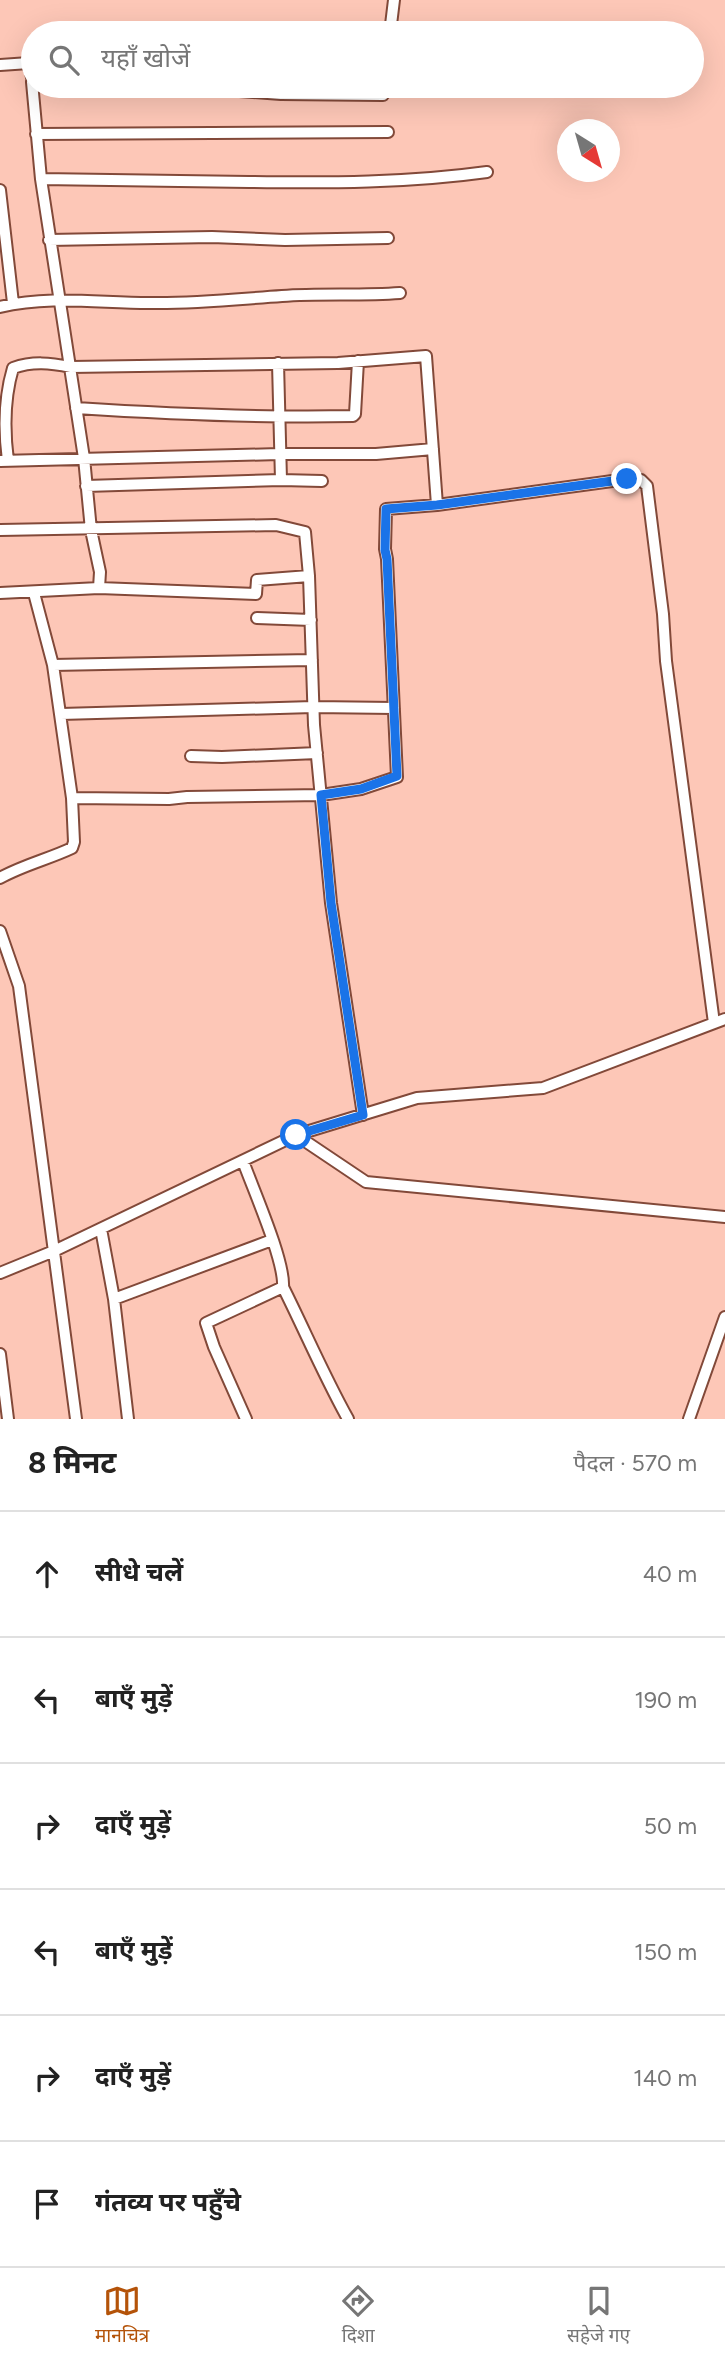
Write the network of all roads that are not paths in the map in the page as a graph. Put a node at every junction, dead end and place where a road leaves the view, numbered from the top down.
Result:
1 (394, 0) edge
2 (391, 21) edge
3 (21, 64) edge
4 (0, 65) edge
5 (34, 98) edge
6 (387, 132) dead end
7 (36, 134) junction
8 (487, 172) dead end
9 (41, 179) junction
10 (0, 190) edge
11 (388, 238) dead end
12 (49, 240) junction
13 (400, 293) dead end
14 (61, 299) junction
15 (13, 303) junction
16 (0, 307) edge
17 (358, 361) junction
18 (278, 363) junction
19 (71, 367) junction
20 (76, 408) junction
21 (279, 418) junction
22 (2, 430) edge
23 (433, 449) junction
24 (279, 454) junction
25 (84, 458) junction
26 (4, 461) edge
27 (281, 480) junction
28 (322, 481) dead end
29 (86, 486) junction
30 (437, 505) junction
31 (0, 530) edge
32 (91, 530) junction
33 (309, 576) junction
34 (99, 588) junction
35 (0, 593) edge
36 (34, 593) junction
37 (257, 618) dead end
38 (311, 620) junction
39 (312, 660) junction
40 (53, 665) junction
41 (313, 707) junction
42 (394, 708) junction
43 (61, 714) junction
44 (317, 753) junction
45 (191, 756) dead end
46 (321, 795) junction
47 (72, 797) junction
48 (0, 878) edge
49 (0, 931) edge
50 (720, 1021) edge
51 (363, 1115) junction
52 (296, 1135) junction
53 (243, 1161) junction
54 (725, 1217) edge
55 (101, 1229) junction
56 (272, 1240) junction
57 (54, 1251) junction
58 (0, 1273) edge
59 (284, 1287) junction
60 (114, 1299) junction
61 (725, 1317) edge
62 (0, 1354) edge
63 (8, 1419) edge
64 (76, 1419) edge
65 (128, 1419) edge
66 (246, 1419) edge
67 (348, 1419) edge
68 (689, 1419) edge

1 - 2 street
3 - 4 street
5 - 7 street
6 - 7 street
7 - 9 street
8 - 9 street
9 - 12 street
10 - 15 street
11 - 12 street
12 - 14 street
13 - 14 street
14 - 15 street
14 - 19 street
15 - 16 street
17 - 18 street
17 - 21 street
17 - 23 street
18 - 19 street
18 - 21 street
19 - 20 street
19 - 22 street
20 - 21 street
20 - 25 street
21 - 24 street
22 - 26 street
23 - 24 street
23 - 30 street
24 - 25 street
24 - 27 street
25 - 26 street
25 - 29 street
27 - 28 street
27 - 29 street
29 - 32 street
30 - 42 street
30 - 50 street
31 - 32 street
32 - 33 street
32 - 34 street
33 - 34 street
33 - 38 street
34 - 36 street
35 - 36 street
36 - 40 street
37 - 38 street
38 - 39 street
39 - 40 street
39 - 41 street
40 - 43 street
41 - 42 street
41 - 43 street
41 - 44 street
42 - 46 street
43 - 47 street
44 - 45 street
44 - 46 street
46 - 47 street
46 - 51 street
47 - 48 street
49 - 57 street
50 - 51 street
51 - 52 street
52 - 53 street
52 - 54 street
53 - 55 street
53 - 56 street
55 - 57 street
55 - 60 street
56 - 59 street
56 - 60 street
57 - 58 street
57 - 64 street
59 - 66 street
59 - 67 street
60 - 65 street
61 - 68 street
62 - 63 street

